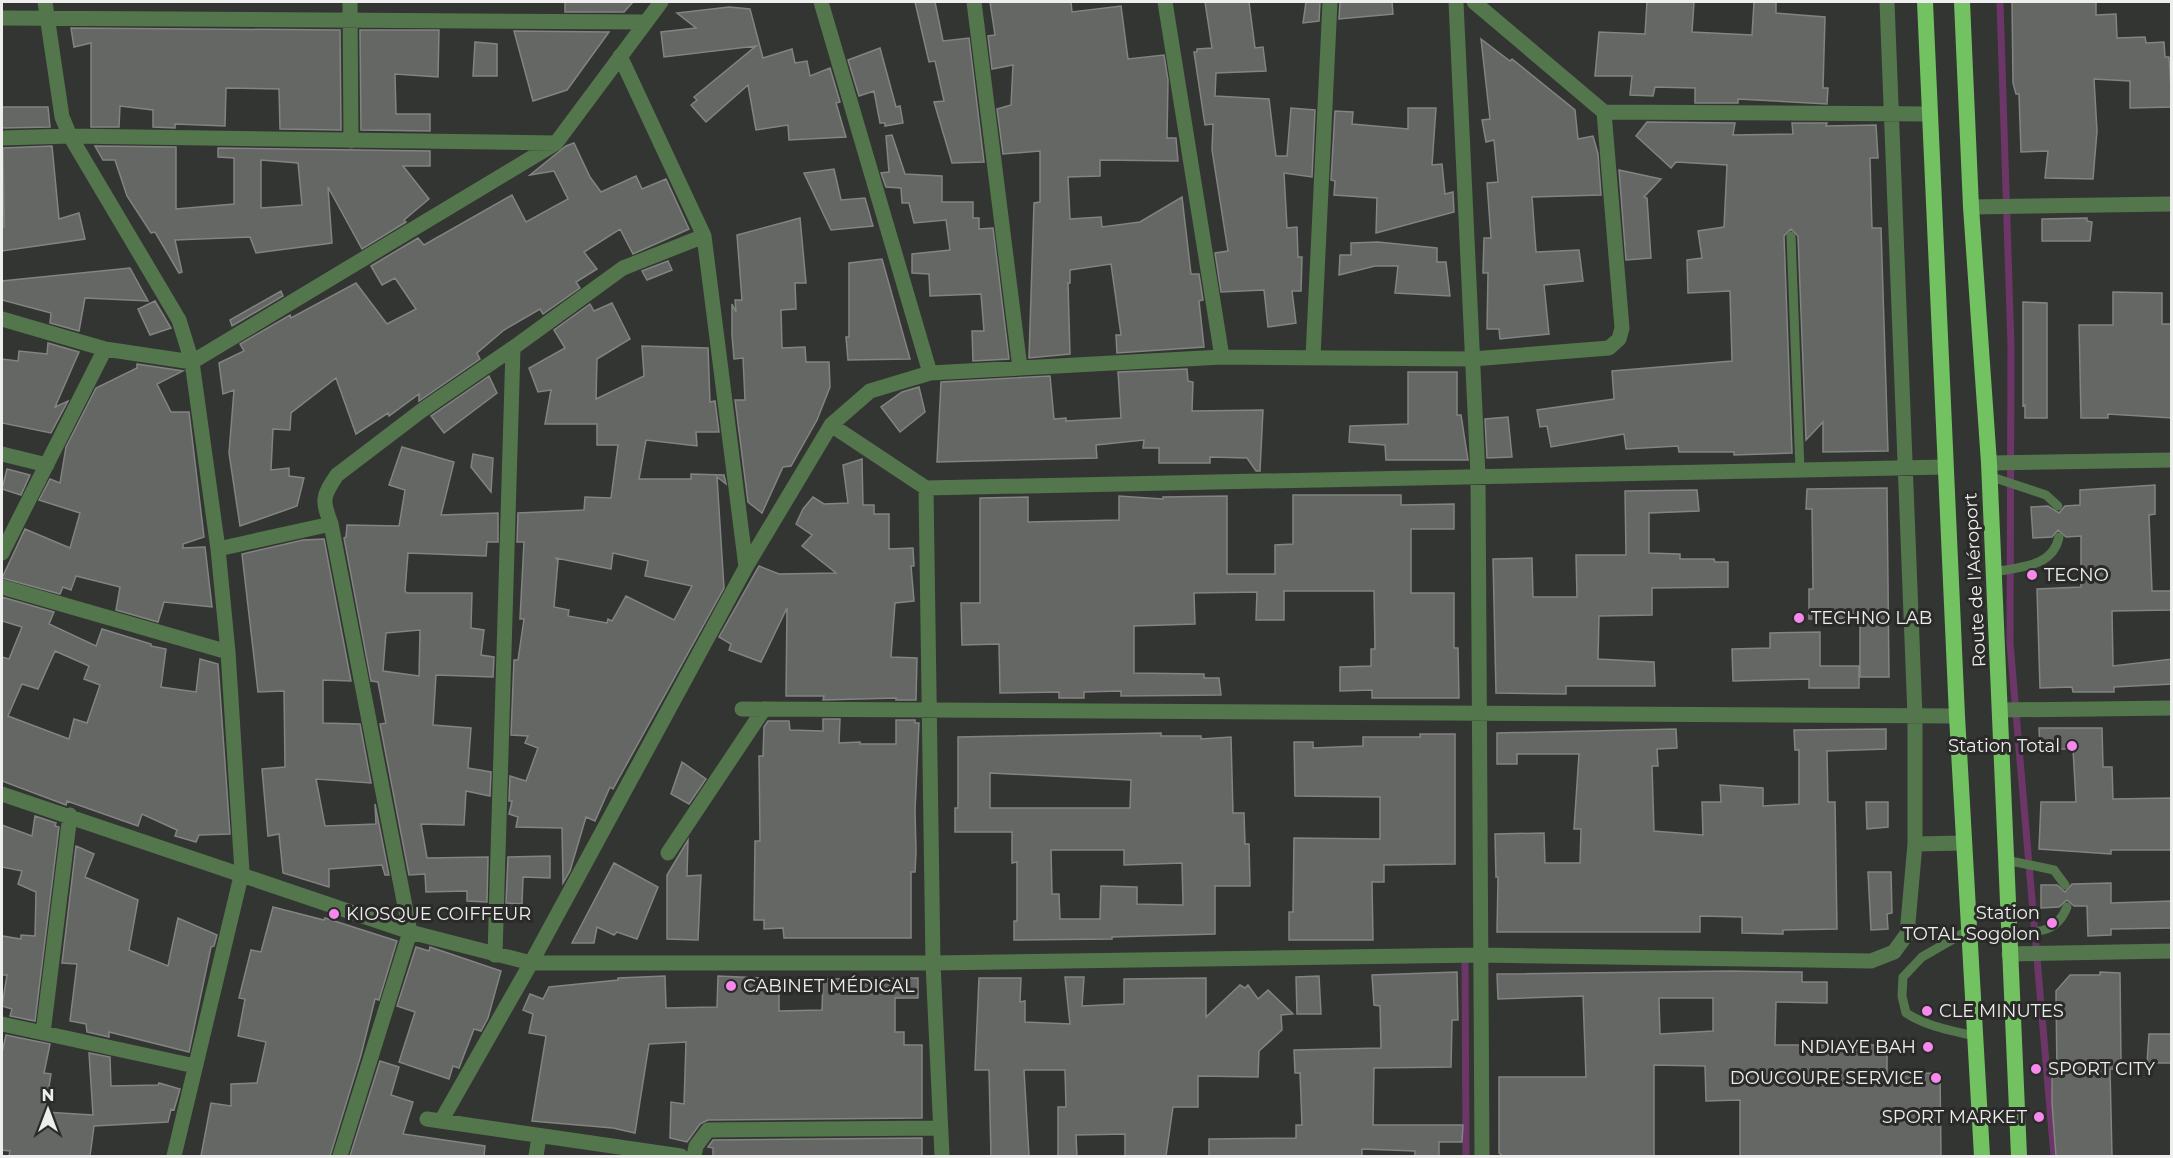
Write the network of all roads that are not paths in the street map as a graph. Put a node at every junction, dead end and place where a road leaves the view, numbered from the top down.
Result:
1 (45, 2) edge
2 (350, 2) edge
3 (661, 2) edge
4 (821, 2) edge
5 (975, 2) edge
6 (1165, 2) edge
7 (1330, 2) edge
8 (1456, 2) edge
9 (1474, 2) edge
10 (1887, 2) edge
11 (1925, 2) edge
12 (1962, 2) edge
13 (2, 18) edge
14 (47, 19) junction
15 (349, 21) junction
16 (646, 22) junction
17 (620, 56) junction
18 (1605, 112) junction
19 (1890, 114) junction
20 (1930, 114) junction
21 (70, 136) junction
22 (2, 138) edge
23 (351, 141) junction
24 (556, 143) junction
25 (2172, 204) edge
26 (1971, 207) junction
27 (704, 236) junction
28 (1791, 236) dead end
29 (2, 319) edge
30 (513, 348) junction
31 (105, 349) junction
32 (1222, 357) junction
33 (1313, 357) junction
34 (1472, 359) junction
35 (192, 362) junction
36 (1020, 368) junction
37 (930, 373) junction
38 (831, 425) junction
39 (2, 454) edge
40 (2172, 460) edge
41 (47, 465) junction
42 (1945, 467) junction
43 (1904, 468) junction
44 (1989, 469) junction
45 (1800, 470) junction
46 (1478, 476) junction
47 (926, 488) junction
48 (2058, 506) dead end
49 (332, 524) junction
50 (2059, 537) dead end
51 (218, 549) junction
52 (2, 553) edge
53 (746, 567) junction
54 (1994, 572) junction
55 (2, 587) edge
56 (228, 652) junction
57 (2172, 708) edge
58 (742, 709) dead end
59 (764, 709) junction
60 (929, 710) junction
61 (2000, 710) junction
62 (1479, 713) junction
63 (1915, 716) junction
64 (1957, 716) junction
65 (2, 794) edge
66 (70, 815) junction
67 (1964, 843) junction
68 (1915, 844) junction
69 (668, 853) dead end
70 (2006, 860) junction
71 (242, 873) junction
72 (2065, 885) dead end
73 (2067, 907) dead end
74 (1969, 930) junction
75 (410, 932) junction
76 (2008, 934) junction
77 (2172, 951) edge
78 (2009, 954) junction
79 (495, 955) junction
80 (1481, 955) junction
81 (531, 963) junction
82 (933, 963) junction
83 (2, 1024) edge
84 (43, 1034) junction
85 (1975, 1036) junction
86 (195, 1066) junction
87 (940, 1128) junction
88 (539, 1137) junction
89 (174, 1156) edge
90 (340, 1156) edge
91 (536, 1156) edge
92 (681, 1156) edge
93 (694, 1156) edge
94 (942, 1156) edge
95 (1482, 1156) edge
96 (1982, 1156) edge
97 (2019, 1156) edge

1 - 14 street
2 - 15 street
3 - 16 street
4 - 37 street
5 - 36 street
6 - 32 street
7 - 33 street
8 - 34 street
9 - 18 street
10 - 19 street
11 - 20 highway, Route de l'Aéroport
12 - 26 highway, Route de l'Aéroport
13 - 14 street
14 - 15 street
14 - 21 street
15 - 16 street
15 - 23 street
16 - 17 street
17 - 24 street
17 - 27 street
18 - 19 street
18 - 34 street
19 - 20 street
19 - 43 street
20 - 42 highway, Route de l'Aéroport
21 - 22 street
21 - 23 street
21 - 35 street
23 - 24 street
24 - 35 street
25 - 26 street
26 - 44 highway, Route de l'Aéroport
27 - 30 street
27 - 53 street
28 - 45 lane
29 - 31 street
30 - 49 street
30 - 79 street
31 - 35 street
31 - 41 street
32 - 33 street
32 - 36 street
33 - 34 street
34 - 46 street
35 - 51 street
36 - 37 street
37 - 38 street
38 - 47 street
38 - 53 street
39 - 41 street
40 - 44 street
41 - 52 street
42 - 43 street
42 - 64 highway, Route de l'Aéroport
43 - 45 street
43 - 63 street
44 - 48 lane
44 - 54 highway, Route de l'Aéroport
45 - 46 street
46 - 47 street
46 - 62 street
47 - 60 street
49 - 51 street
49 - 75 street
50 - 54 lane
51 - 56 street
53 - 81 street
54 - 61 highway, Route de l'Aéroport
55 - 56 street
56 - 71 street
57 - 61 street
58 - 59 street
59 - 60 street
59 - 69 street
60 - 62 street
60 - 82 street
61 - 70 highway, Route de l'Aéroport
62 - 63 street
62 - 80 street
63 - 64 street
63 - 68 street
64 - 67 highway, Route de l'Aéroport
65 - 66 street
66 - 71 street
66 - 84 street
67 - 68 street
67 - 74 highway, Route de l'Aéroport
68 - 80 street
70 - 72 lane
70 - 76 highway, Route de l'Aéroport
71 - 75 street
71 - 86 street
73 - 76 lane
74 - 85 highway, Route de l'Aéroport
74 - 85 lane
75 - 79 street
75 - 90 street
76 - 78 highway, Route de l'Aéroport
77 - 78 street
78 - 97 highway, Route de l'Aéroport
79 - 81 street
80 - 82 street
80 - 95 street
81 - 82 street
81 - 88 street
82 - 87 street
83 - 84 street
84 - 86 street
85 - 96 highway, Route de l'Aéroport
86 - 89 street
87 - 93 street
87 - 94 street
88 - 91 street
88 - 92 street

